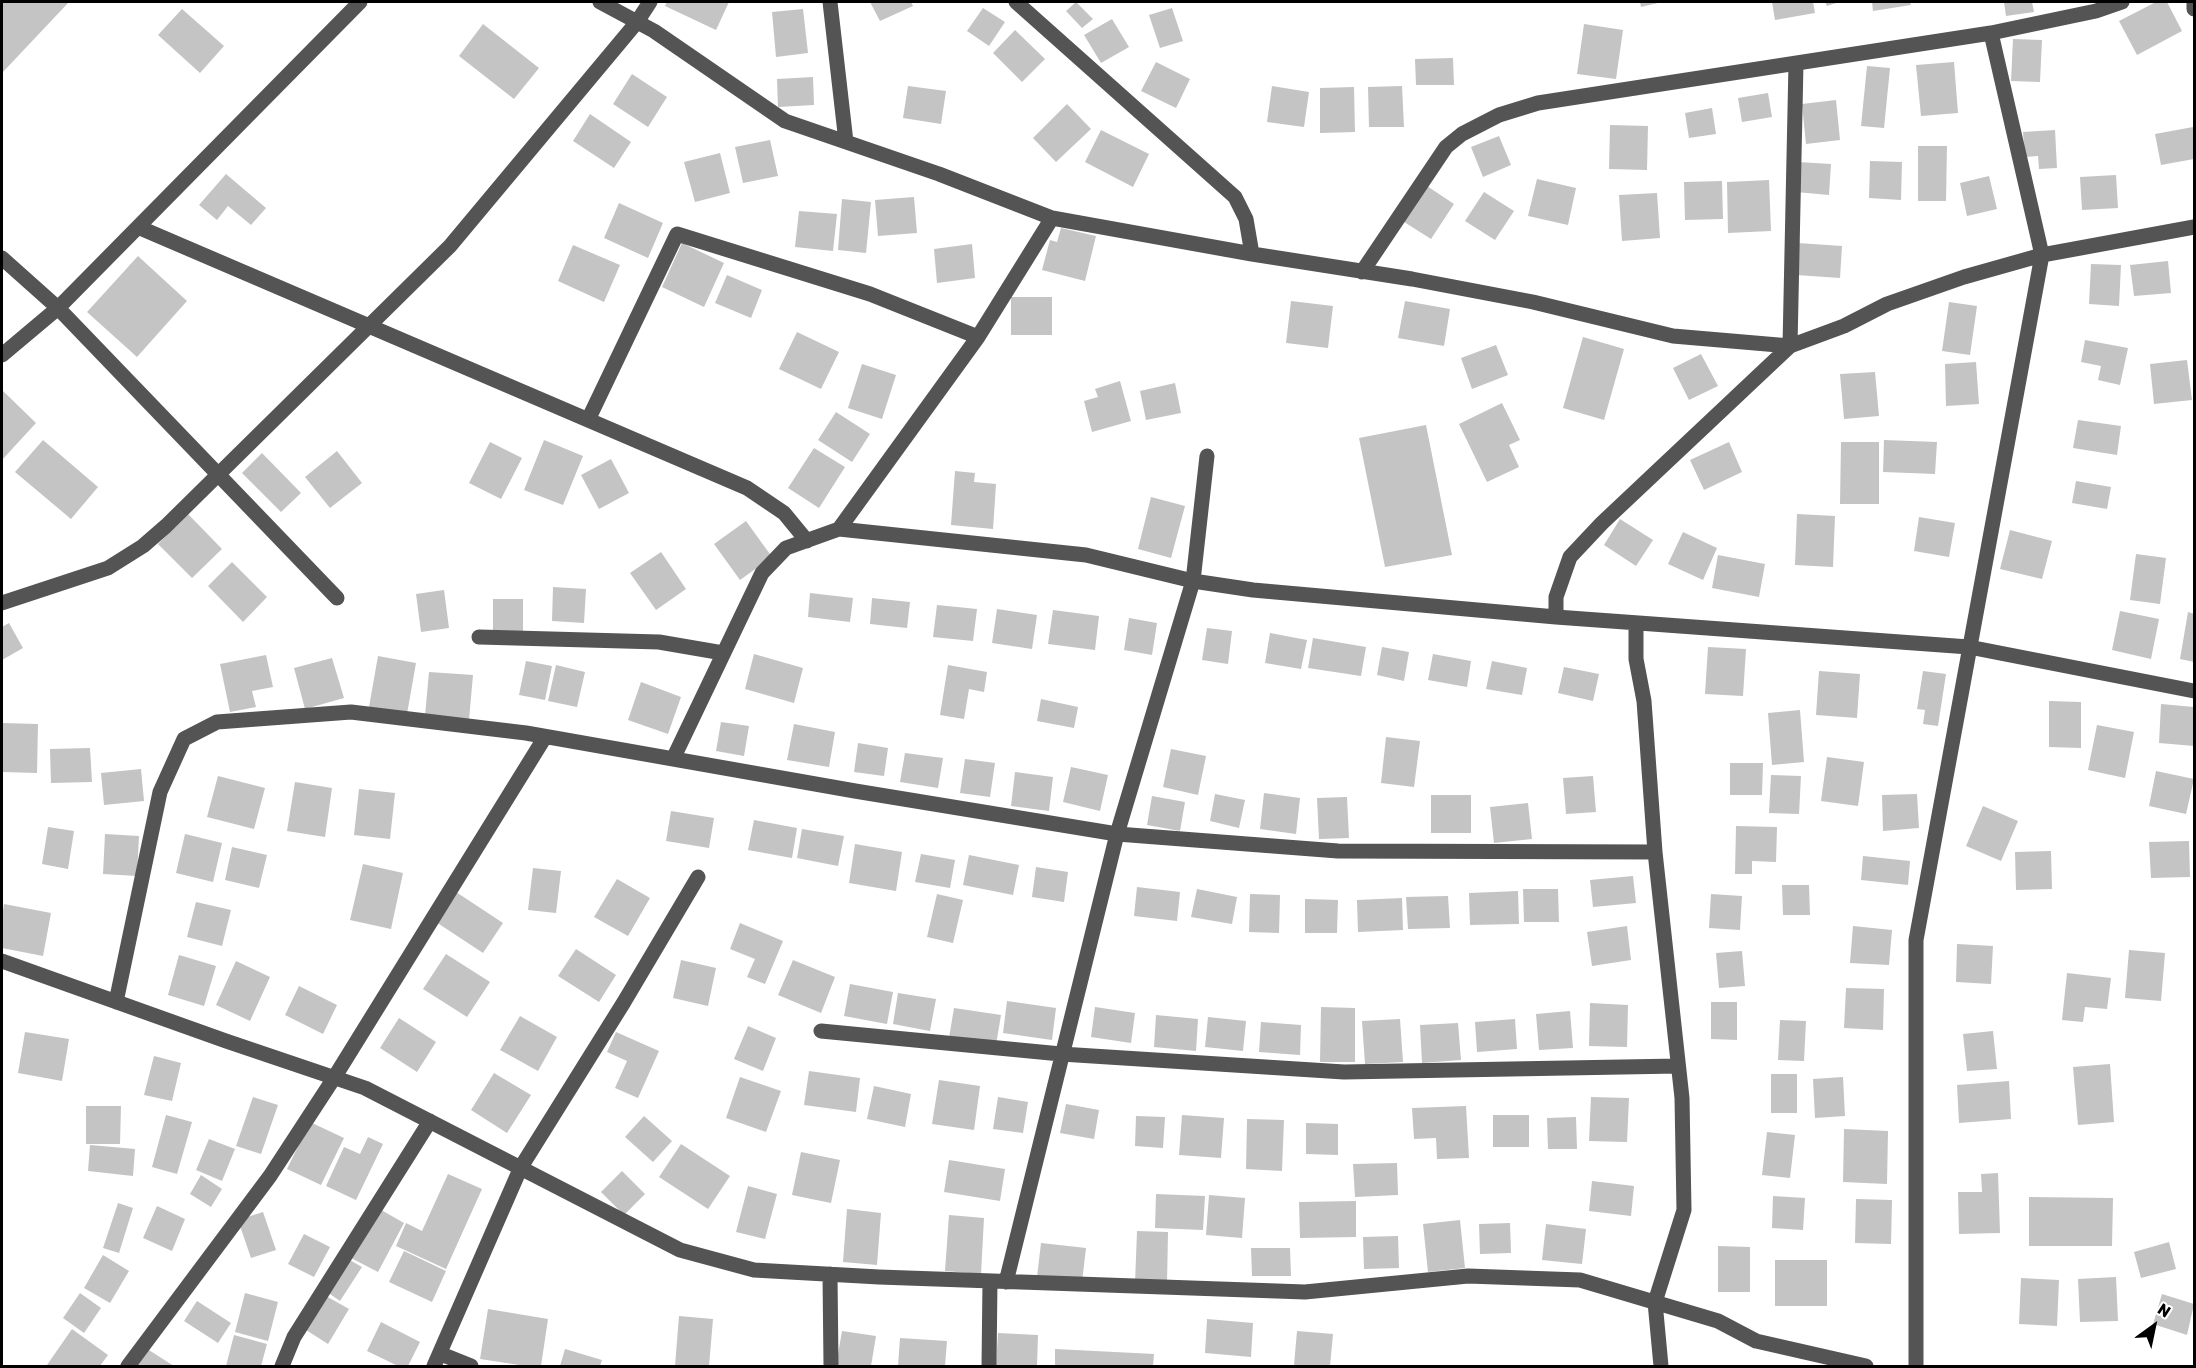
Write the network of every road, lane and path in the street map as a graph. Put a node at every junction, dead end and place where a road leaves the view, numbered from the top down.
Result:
1 (360, 2) edge
2 (600, 2) edge
3 (650, 2) edge
4 (830, 2) edge
5 (1016, 2) edge
6 (2122, 2) edge
7 (2194, 2) edge
8 (2194, 9) edge
9 (637, 22) junction
10 (1991, 33) junction
11 (1796, 63) junction
12 (846, 142) junction
13 (1052, 218) junction
14 (2194, 226) edge
15 (138, 227) junction
16 (1252, 254) junction
17 (2042, 255) junction
18 (2, 258) edge
19 (1362, 272) junction
20 (58, 308) junction
21 (369, 326) junction
22 (978, 338) junction
23 (1790, 346) junction
24 (2, 356) edge
25 (588, 420) junction
26 (1207, 456) dead end
27 (218, 474) junction
28 (839, 529) junction
29 (807, 541) junction
30 (1193, 581) junction
31 (337, 598) dead end
32 (2, 603) edge
33 (1556, 617) junction
34 (1636, 623) junction
35 (479, 637) dead end
36 (1969, 647) junction
37 (723, 653) junction
38 (2194, 691) edge
39 (545, 737) junction
40 (673, 759) junction
41 (1117, 834) junction
42 (1655, 852) junction
43 (698, 877) dead end
44 (2, 962) edge
45 (116, 1002) junction
46 (821, 1032) dead end
47 (1061, 1054) junction
48 (1678, 1066) junction
49 (334, 1078) junction
50 (430, 1121) junction
51 (521, 1167) junction
52 (830, 1274) junction
53 (990, 1281) junction
54 (1006, 1282) junction
55 (1655, 1302) junction
56 (438, 1360) edge
57 (128, 1366) edge
58 (282, 1366) edge
59 (471, 1366) edge
60 (831, 1366) edge
61 (989, 1366) edge
62 (1661, 1366) edge
63 (1866, 1366) edge
64 (1916, 1366) edge

1 - 15 street
2 - 9 street
3 - 9 street
4 - 12 street
5 - 16 street
6 - 10 street
7 - 8 street
9 - 12 street
9 - 21 street
10 - 11 street
10 - 17 street
11 - 19 street
11 - 23 street
12 - 13 street
13 - 16 street
13 - 22 street
14 - 17 street
15 - 20 street
15 - 21 street
16 - 19 street
17 - 23 street
17 - 36 street
18 - 20 street
19 - 23 street
20 - 24 street
20 - 27 street
21 - 25 street
21 - 27 street
22 - 25 street
22 - 28 street
23 - 33 street
25 - 29 street
26 - 30 street
27 - 31 street
27 - 32 street
28 - 29 street
28 - 30 street
29 - 37 street
30 - 33 street
30 - 41 street
33 - 34 street
34 - 36 street
34 - 42 street
35 - 37 street
36 - 38 street
36 - 64 street
37 - 40 street
39 - 40 street
39 - 45 street
39 - 49 street
40 - 41 street
41 - 42 street
41 - 47 street
42 - 48 street
43 - 51 street
44 - 45 street
45 - 49 street
46 - 47 street
47 - 48 street
47 - 54 street
48 - 55 street
49 - 50 street
49 - 57 street
50 - 51 street
50 - 58 street
51 - 52 street
51 - 56 street
52 - 53 street
52 - 60 street
53 - 54 street
53 - 61 street
54 - 55 street
55 - 62 street
55 - 63 street
56 - 59 street

